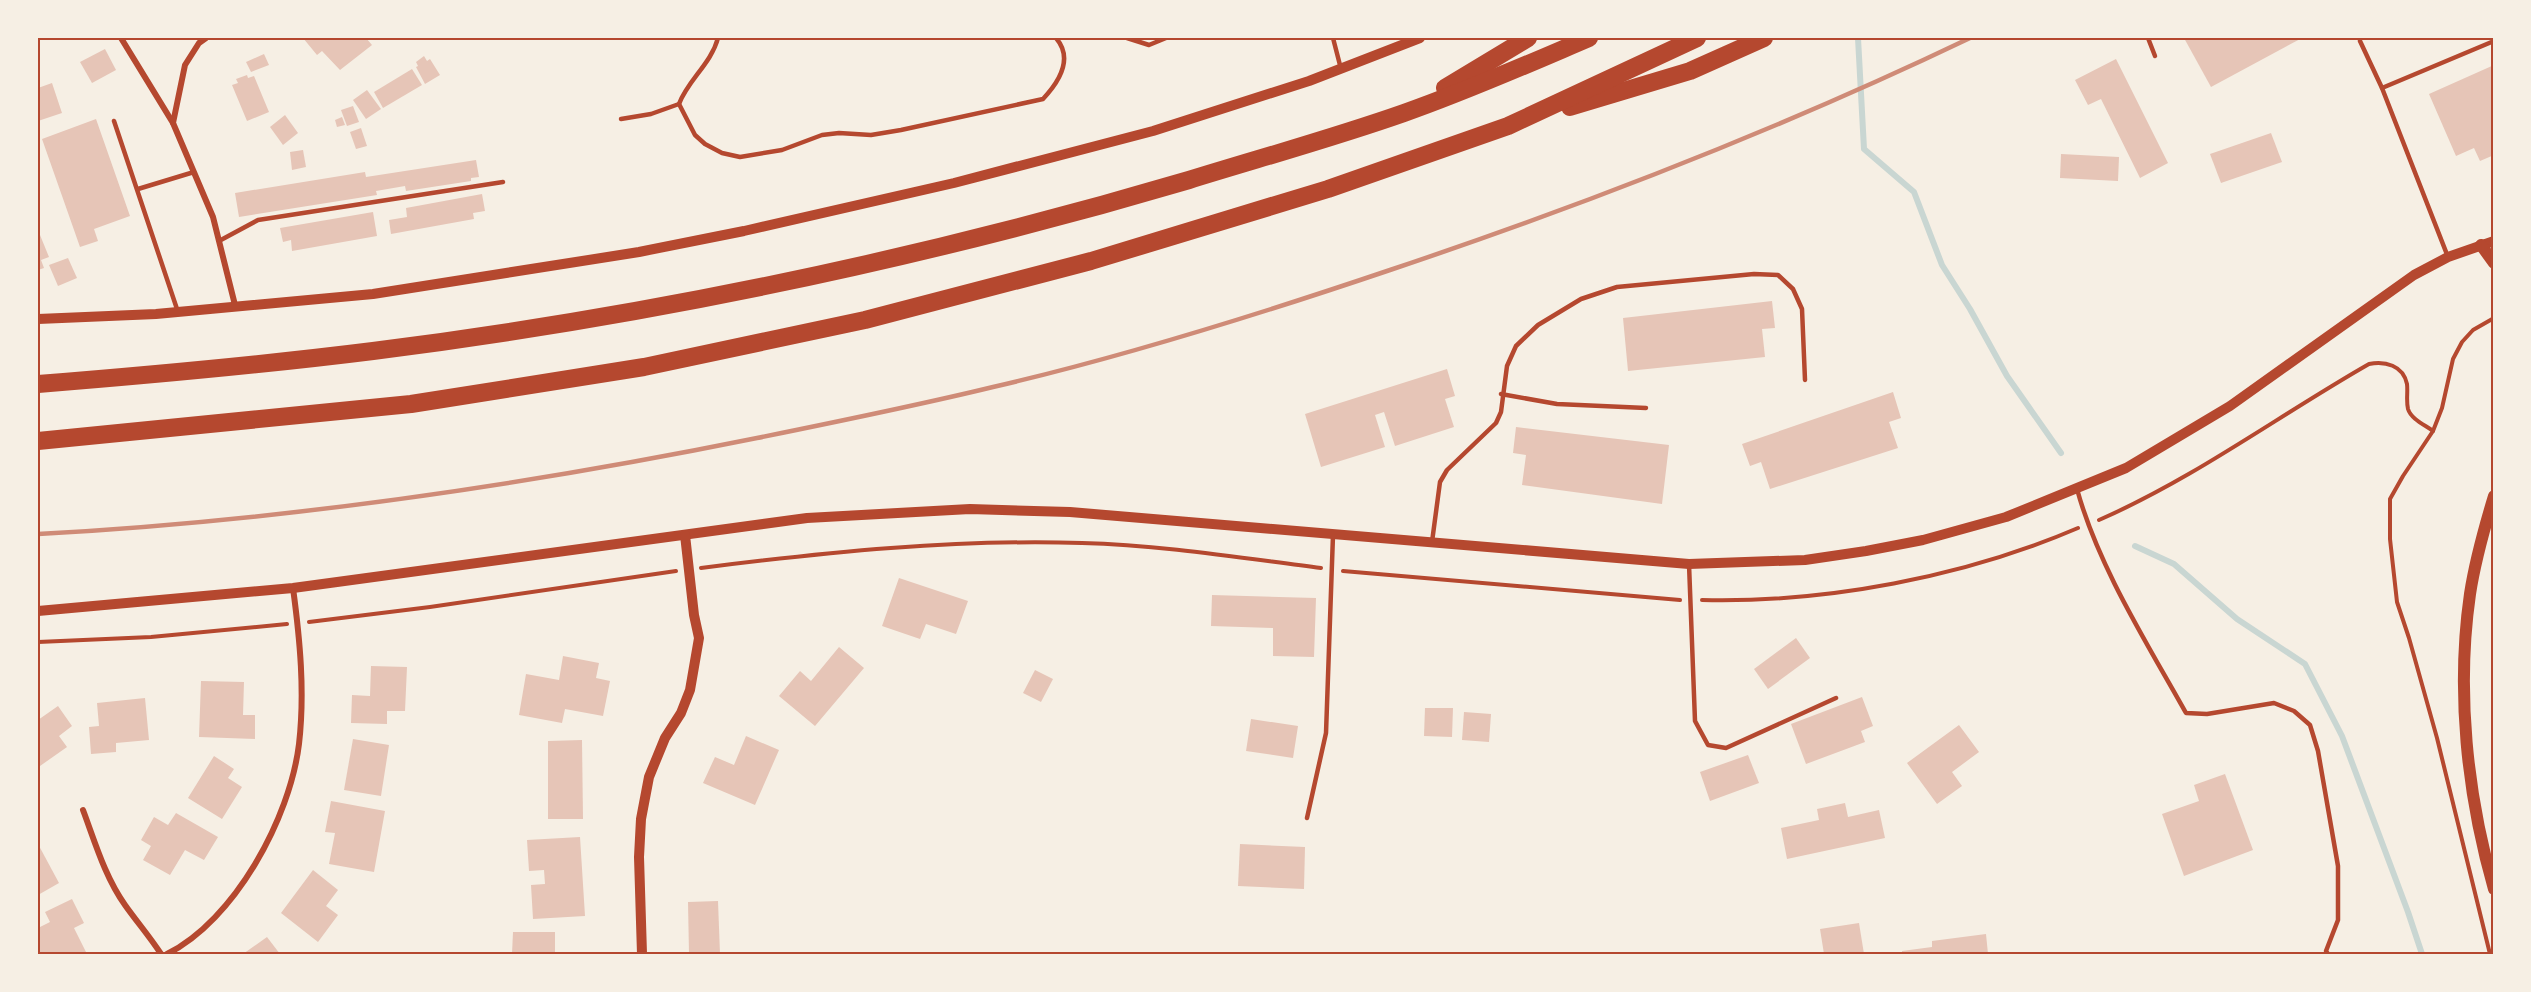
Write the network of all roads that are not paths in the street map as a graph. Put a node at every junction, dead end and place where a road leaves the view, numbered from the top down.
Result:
1 (121, 38) edge
2 (206, 38) edge
3 (718, 38) edge
4 (1056, 38) edge
5 (1127, 38) edge
6 (1167, 38) edge
7 (1333, 38) edge
8 (1420, 38) edge
9 (1528, 38) edge
10 (1589, 38) edge
11 (1697, 38) edge
12 (1764, 38) edge
13 (2148, 38) edge
14 (2360, 41) dead end
15 (2493, 41) edge
16 (2155, 56) dead end
17 (1341, 69) junction
18 (2382, 88) junction
19 (679, 104) junction
20 (1404, 113) junction
21 (621, 119) dead end
22 (114, 121) dead end
23 (173, 123) junction
24 (1508, 126) junction
25 (194, 172) junction
26 (502, 182) dead end
27 (138, 189) junction
28 (219, 241) junction
29 (2493, 241) edge
30 (2481, 245) junction
31 (2448, 257) junction
32 (2493, 263) edge
33 (235, 305) junction
34 (178, 312) junction
35 (38, 319) edge
36 (1805, 380) dead end
37 (38, 384) edge
38 (1502, 394) junction
39 (1646, 408) dead end
40 (38, 441) edge
41 (2077, 489) junction
42 (2493, 496) edge
43 (1333, 533) junction
44 (685, 535) junction
45 (1432, 542) junction
46 (1689, 564) junction
47 (293, 588) junction
48 (38, 611) edge
49 (1836, 698) dead end
50 (83, 810) dead end
51 (1307, 818) dead end
52 (2493, 889) edge
53 (161, 954) edge
54 (167, 954) edge
55 (642, 954) edge
56 (2328, 954) edge

1 - 23 street
2 - 23 street
3 - 19 lane
4 - 19 lane
5 - 6 lane
7 - 17 lane
8 - 17 street
9 - 20 highway
10 - 20 highway
11 - 24 highway
12 - 24 highway
13 - 16 lane
14 - 18 lane
15 - 18 lane
17 - 33 street
18 - 31 lane
19 - 21 lane
20 - 37 highway
22 - 27 lane
23 - 25 street
24 - 40 highway
25 - 27 lane
25 - 28 street
26 - 28 lane
27 - 34 lane
28 - 33 street
29 - 30 street
30 - 31 street
30 - 32 main road
31 - 41 street
33 - 34 street
34 - 35 street
36 - 38 lane
38 - 39 lane
38 - 45 lane
41 - 46 street
41 - 56 lane
42 - 52 main road
43 - 44 street
43 - 45 street
43 - 51 lane
44 - 47 street
44 - 55 street
45 - 46 street
46 - 49 lane
47 - 48 street
47 - 54 street
50 - 53 street

